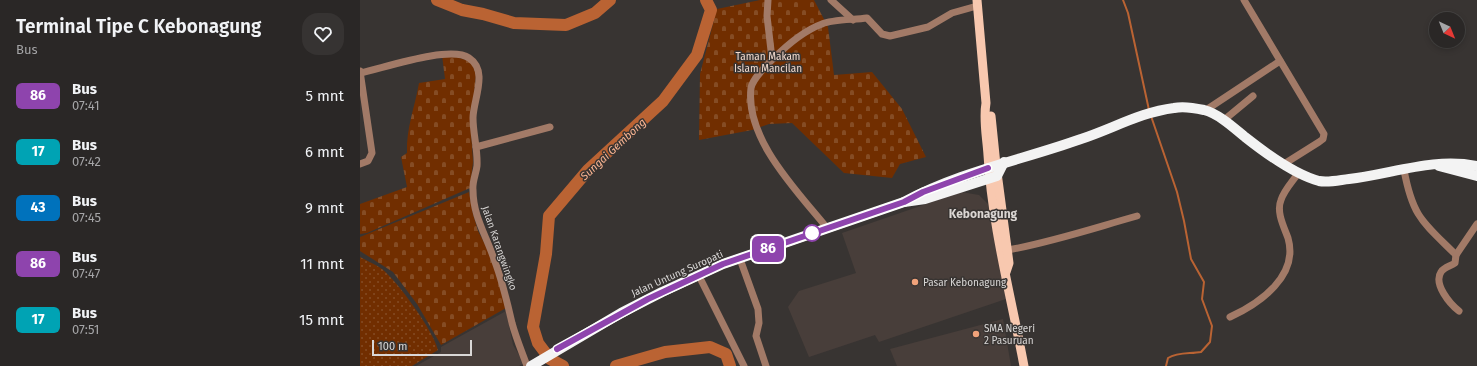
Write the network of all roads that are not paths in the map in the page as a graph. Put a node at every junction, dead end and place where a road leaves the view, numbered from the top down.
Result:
1 (768, 0) edge
2 (831, 0) edge
3 (1244, 0) edge
4 (977, 3) edge
5 (852, 20) junction
6 (772, 59) junction
7 (1280, 61) junction
8 (360, 72) edge
9 (1253, 96) dead end
10 (1206, 110) junction
11 (1224, 120) junction
12 (550, 127) dead end
13 (476, 147) junction
14 (360, 164) edge
15 (1284, 164) junction
16 (1434, 164) junction
17 (1477, 166) edge
18 (995, 170) junction
19 (1404, 170) junction
20 (1299, 172) junction
21 (1477, 176) edge
22 (1137, 216) dead end
23 (1477, 224) edge
24 (827, 228) junction
25 (1008, 250) junction
26 (1456, 255) junction
27 (740, 259) junction
28 (1006, 272) junction
29 (699, 276) junction
30 (1459, 311) dead end
31 (1230, 317) dead end
32 (531, 365) edge
33 (744, 366) edge
34 (766, 366) edge
35 (1024, 366) edge

1 - 6 street
2 - 5 street
3 - 7 street
4 - 5 street
4 - 18 main road
5 - 6 street
6 - 24 street
7 - 10 street
7 - 15 street
8 - 13 street, Jalan Karangwingko
8 - 14 street
9 - 11 street
10 - 11 highway
10 - 18 highway, Jalan Untung Suropati
11 - 15 highway
12 - 13 street
13 - 32 street, Jalan Karangwingko
15 - 20 highway
16 - 17 highway
16 - 19 highway
16 - 21 highway
18 - 24 highway, Jalan Untung Suropati
18 - 25 main road
18 - 28 main road
19 - 20 highway
19 - 26 street
20 - 31 street
22 - 25 street
23 - 26 street
24 - 27 highway, Jalan Untung Suropati
25 - 28 main road
26 - 30 street
27 - 29 highway, Jalan Untung Suropati
27 - 34 street
28 - 35 main road
29 - 32 highway, Jalan Untung Suropati
29 - 33 street

